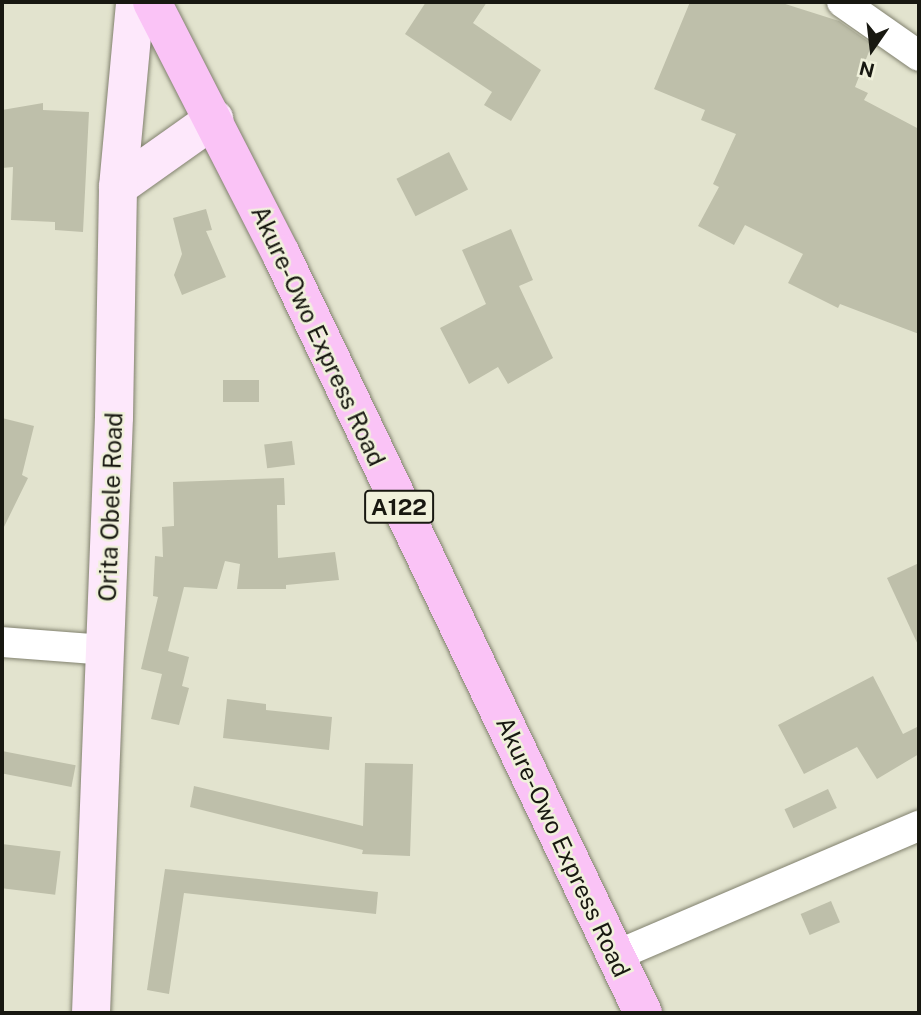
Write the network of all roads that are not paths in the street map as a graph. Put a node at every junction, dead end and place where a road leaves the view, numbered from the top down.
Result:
1 (135, 2) edge
2 (152, 2) edge
3 (842, 2) edge
4 (919, 56) edge
5 (214, 119) junction
6 (118, 187) junction
7 (2, 642) edge
8 (106, 650) junction
9 (919, 826) edge
10 (615, 956) junction
11 (91, 1013) edge
12 (643, 1013) edge

1 - 6 main road, Orita Obele Road
2 - 5 highway, Akure-Owo Express Road / A122
3 - 4 street
5 - 6 main road
5 - 10 highway, Akure-Owo Express Road / A122
6 - 8 main road, Orita Obele Road
7 - 8 street
8 - 11 main road, Orita Obele Road
9 - 10 street
10 - 12 highway, Akure-Owo Express Road / A122

